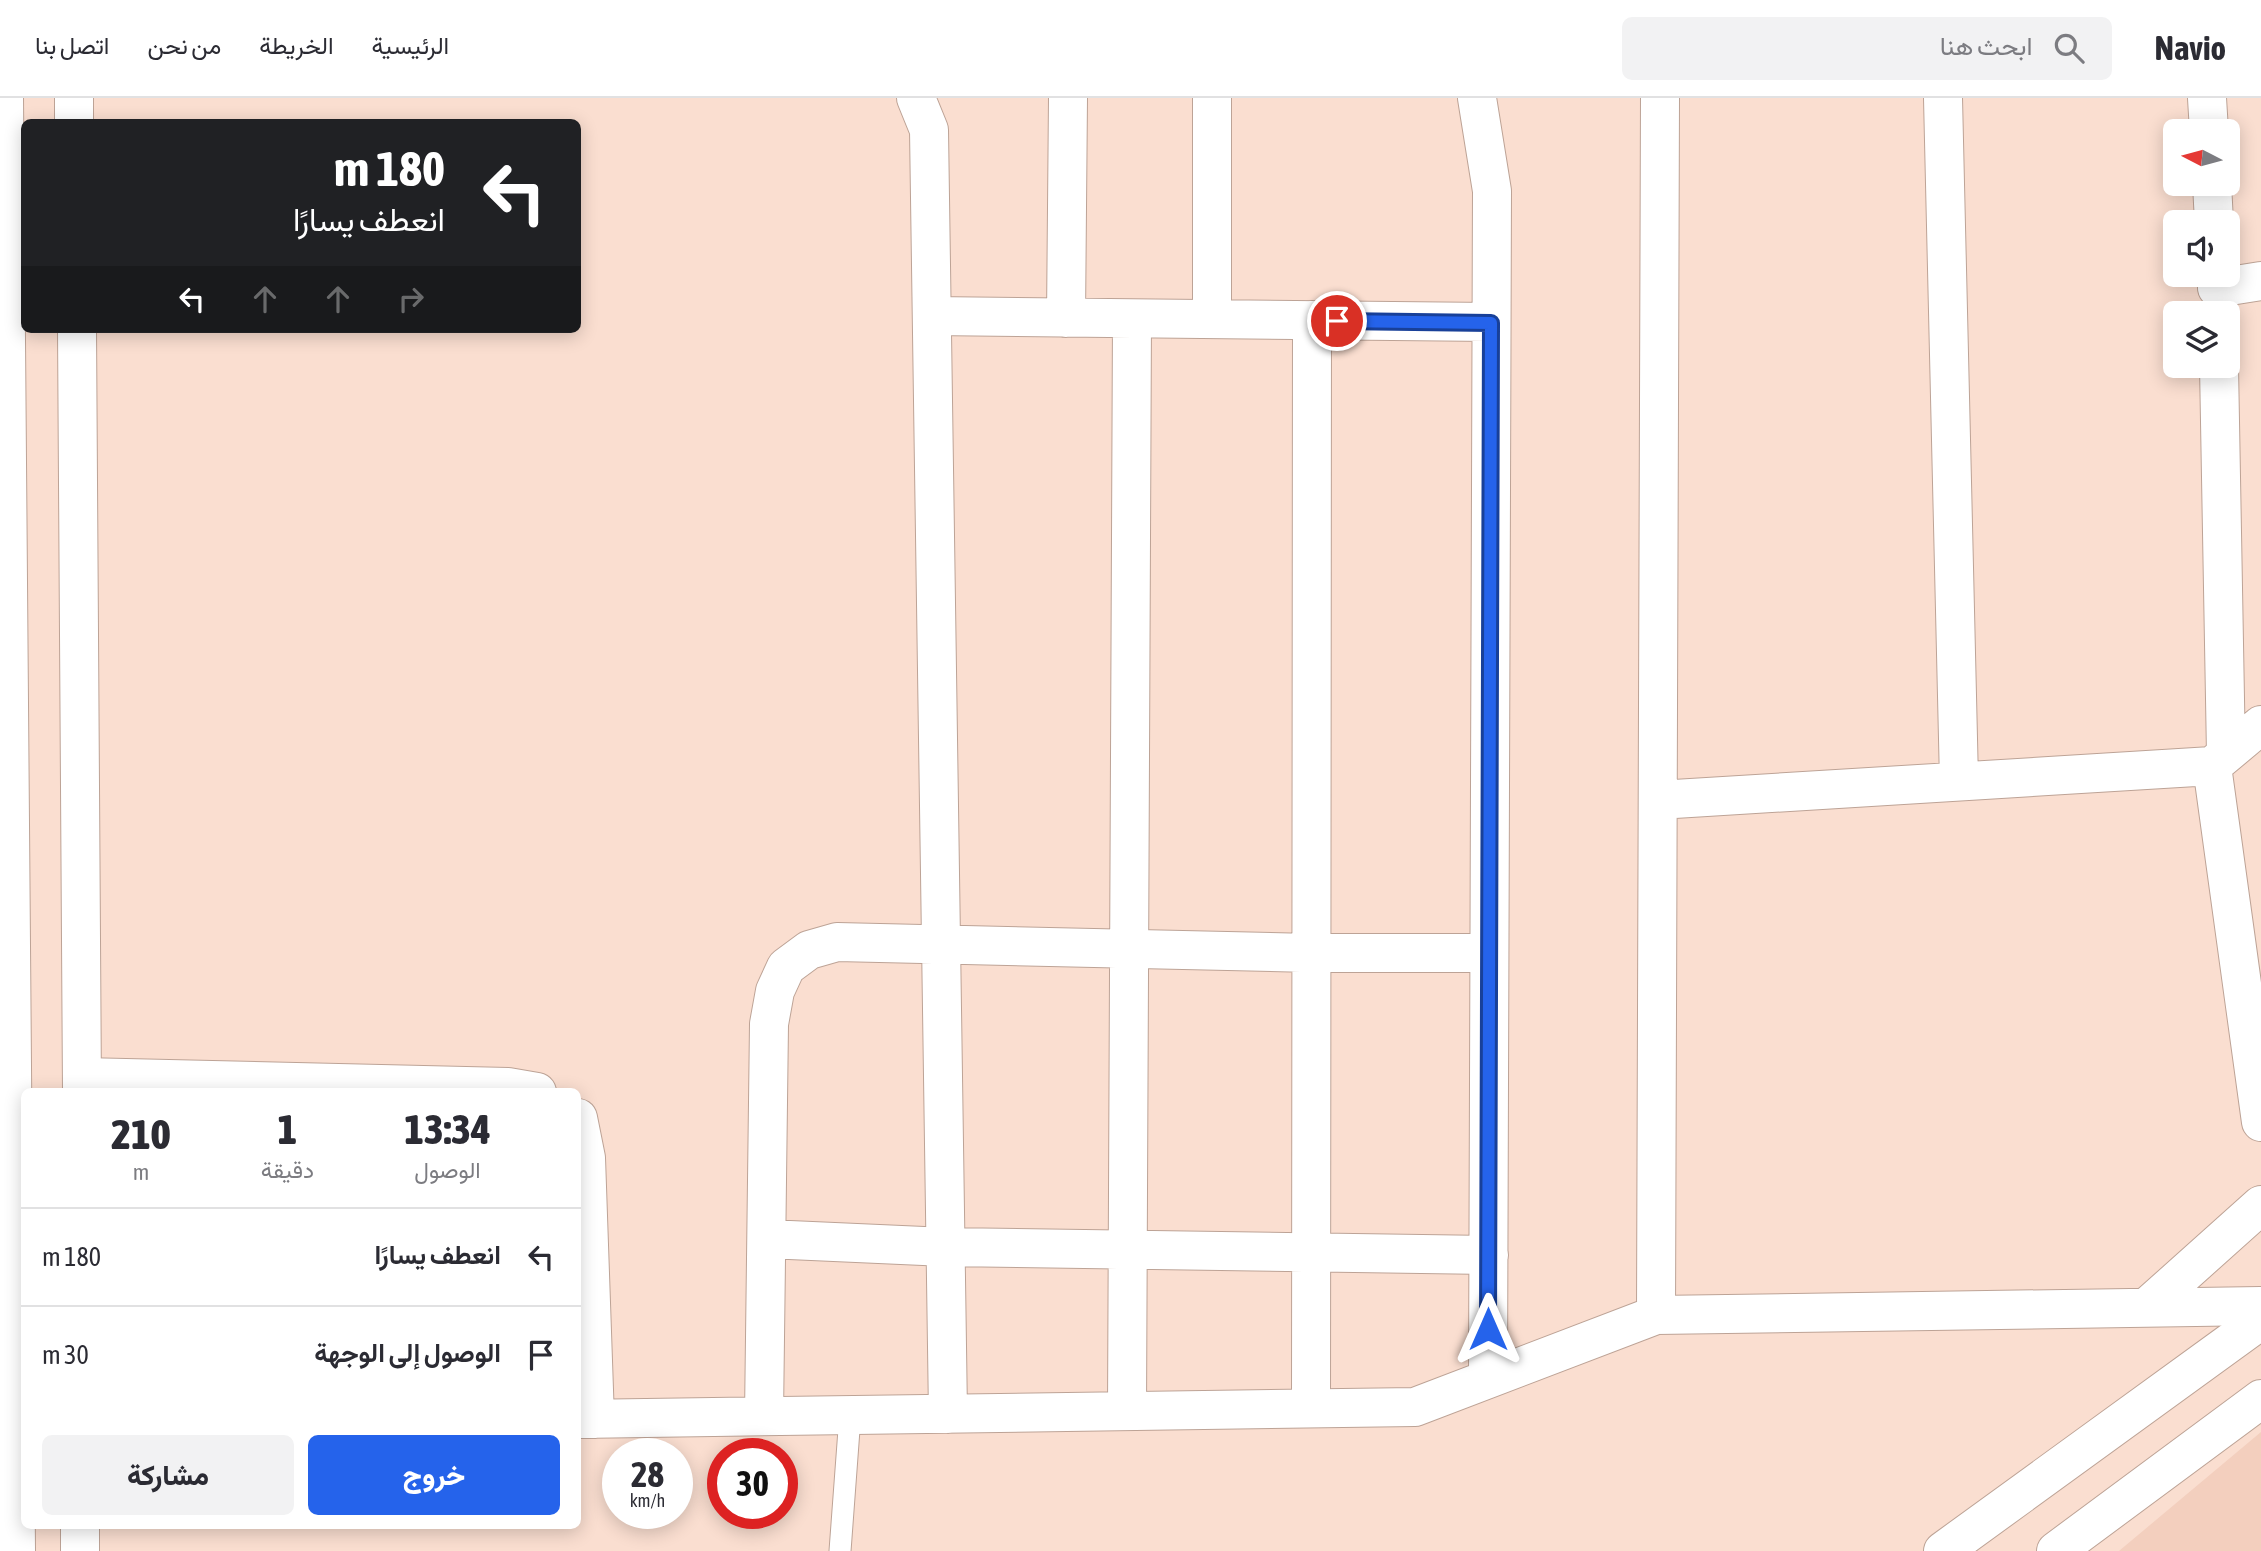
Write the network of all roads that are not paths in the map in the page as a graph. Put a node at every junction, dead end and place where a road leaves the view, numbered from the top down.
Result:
1 (4, 98) edge
2 (74, 98) edge
3 (916, 98) edge
4 (1068, 98) edge
5 (1212, 98) edge
6 (1477, 98) edge
7 (1660, 98) edge
8 (1943, 98) edge
9 (2207, 98) edge
10 (74, 119) edge
11 (2208, 119) edge
12 (2261, 281) edge
13 (2217, 292) edge
14 (932, 316) junction
15 (1066, 318) junction
16 (1132, 318) junction
17 (1212, 319) junction
18 (1311, 320) junction
19 (1491, 323) junction
20 (77, 333) edge
21 (3, 363) edge
22 (2218, 378) edge
23 (3, 479) edge
24 (2261, 725) edge
25 (2219, 760) junction
26 (1959, 781) junction
27 (1658, 800) junction
28 (941, 943) junction
29 (1129, 947) junction
30 (1311, 953) junction
31 (1489, 953) junction
32 (6, 1007) edge
33 (6, 1078) edge
34 (82, 1084) edge
35 (514, 1088) edge
36 (2261, 1122) edge
37 (581, 1133) edge
38 (2261, 1205) edge
39 (767, 1239) junction
40 (946, 1247) junction
41 (1127, 1249) junction
42 (1311, 1251) junction
43 (1489, 1255) junction
44 (2261, 1306) edge
45 (2147, 1307) junction
46 (1656, 1315) junction
47 (2261, 1320) edge
48 (1488, 1379) junction
49 (2261, 1399) edge
50 (1311, 1408) junction
51 (1127, 1411) junction
52 (948, 1414) junction
53 (764, 1416) junction
54 (850, 1416) junction
55 (586, 1419) edge
56 (80, 1529) edge
57 (16, 1551) edge
58 (80, 1551) edge
59 (840, 1551) edge
60 (1943, 1551) edge
61 (2056, 1551) edge

1 - 21 street
2 - 10 street
3 - 14 street
4 - 15 street
5 - 17 street
6 - 19 street
7 - 27 street
8 - 26 street
9 - 11 street
12 - 13 street
14 - 15 street
14 - 28 street
15 - 16 street
16 - 17 street
16 - 29 street
17 - 18 street
18 - 19 street
18 - 30 street
19 - 31 street
20 - 34 street
21 - 23 street
22 - 25 street
23 - 32 street
24 - 25 street
25 - 26 street
25 - 36 street
26 - 27 street
27 - 46 street
28 - 29 street
28 - 39 street
28 - 40 street
29 - 30 street
29 - 41 street
30 - 31 street
30 - 42 street
31 - 43 street
32 - 33 street
33 - 57 street
34 - 35 street
37 - 55 street
38 - 45 street
39 - 40 street
39 - 53 street
40 - 41 street
40 - 52 street
41 - 42 street
41 - 51 street
42 - 43 street
42 - 50 street
43 - 48 street
44 - 45 street
45 - 46 street
46 - 48 street
47 - 60 street
48 - 50 street
49 - 61 street
50 - 51 street
51 - 52 street
52 - 54 street
53 - 54 street
53 - 55 street
54 - 59 lane
56 - 58 street

